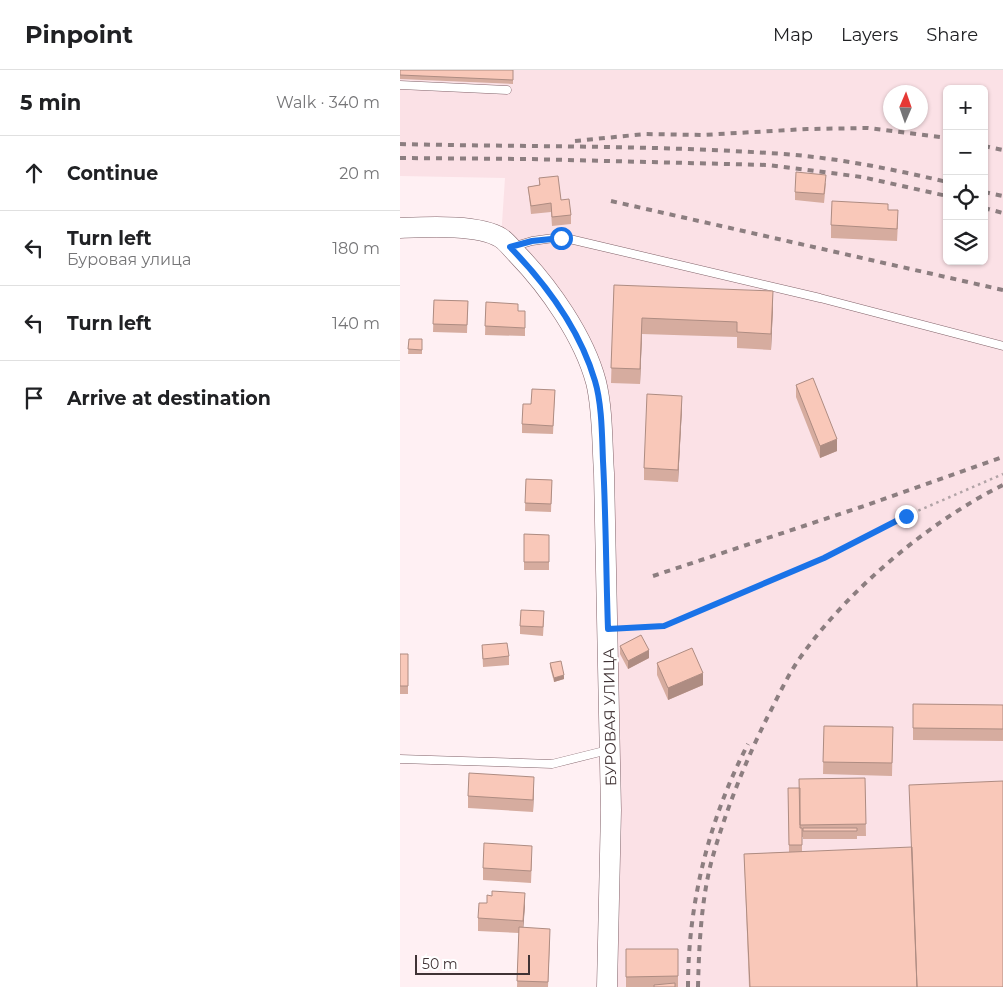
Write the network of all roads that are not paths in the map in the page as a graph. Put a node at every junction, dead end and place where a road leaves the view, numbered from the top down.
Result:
1 (400, 85) edge
2 (507, 90) dead end
3 (400, 228) edge
4 (505, 242) junction
5 (1003, 346) edge
6 (610, 749) junction
7 (400, 759) edge
8 (607, 987) edge

1 - 2 lane
3 - 4 street
4 - 5 lane
4 - 6 street, БУРОВАЯ УЛИЦА
6 - 7 lane
6 - 8 street, БУРОВАЯ УЛИЦА

